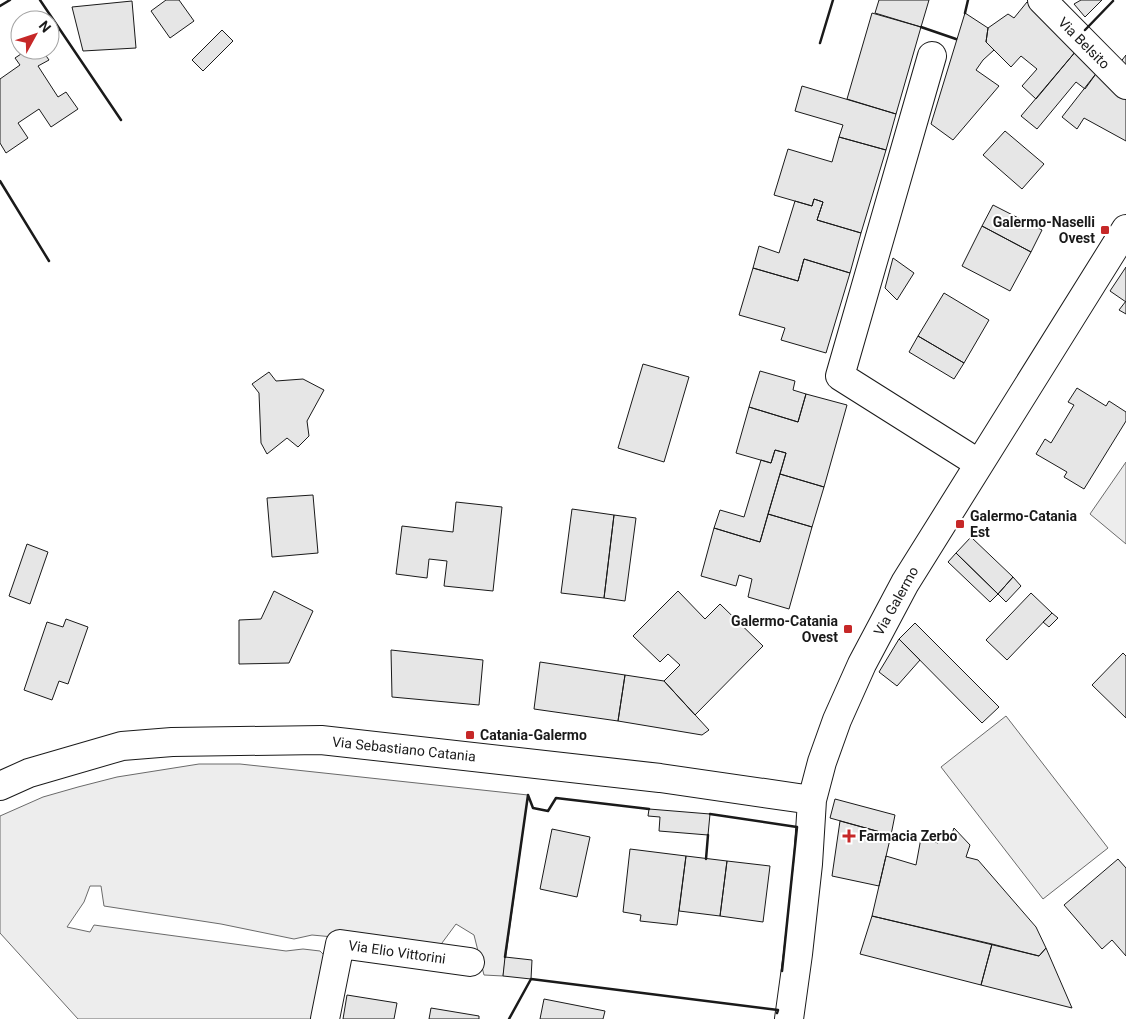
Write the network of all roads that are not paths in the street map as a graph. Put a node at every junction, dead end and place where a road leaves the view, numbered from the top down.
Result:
1 (1042, 0) edge
2 (932, 56) dead end
3 (1126, 85) edge
4 (1126, 230) edge
5 (978, 463) junction
6 (0, 786) edge
7 (812, 800) junction
8 (470, 962) dead end
9 (325, 1019) edge
10 (789, 1019) edge

1 - 3 main road, Via Belsito
2 - 5 main road
4 - 5 main road, Via Galermo
5 - 7 main road, Via Galermo
6 - 7 main road, Via Sebastiano Catania
7 - 10 main road, Via Galermo
8 - 9 main road, Via Elio Vittorini

